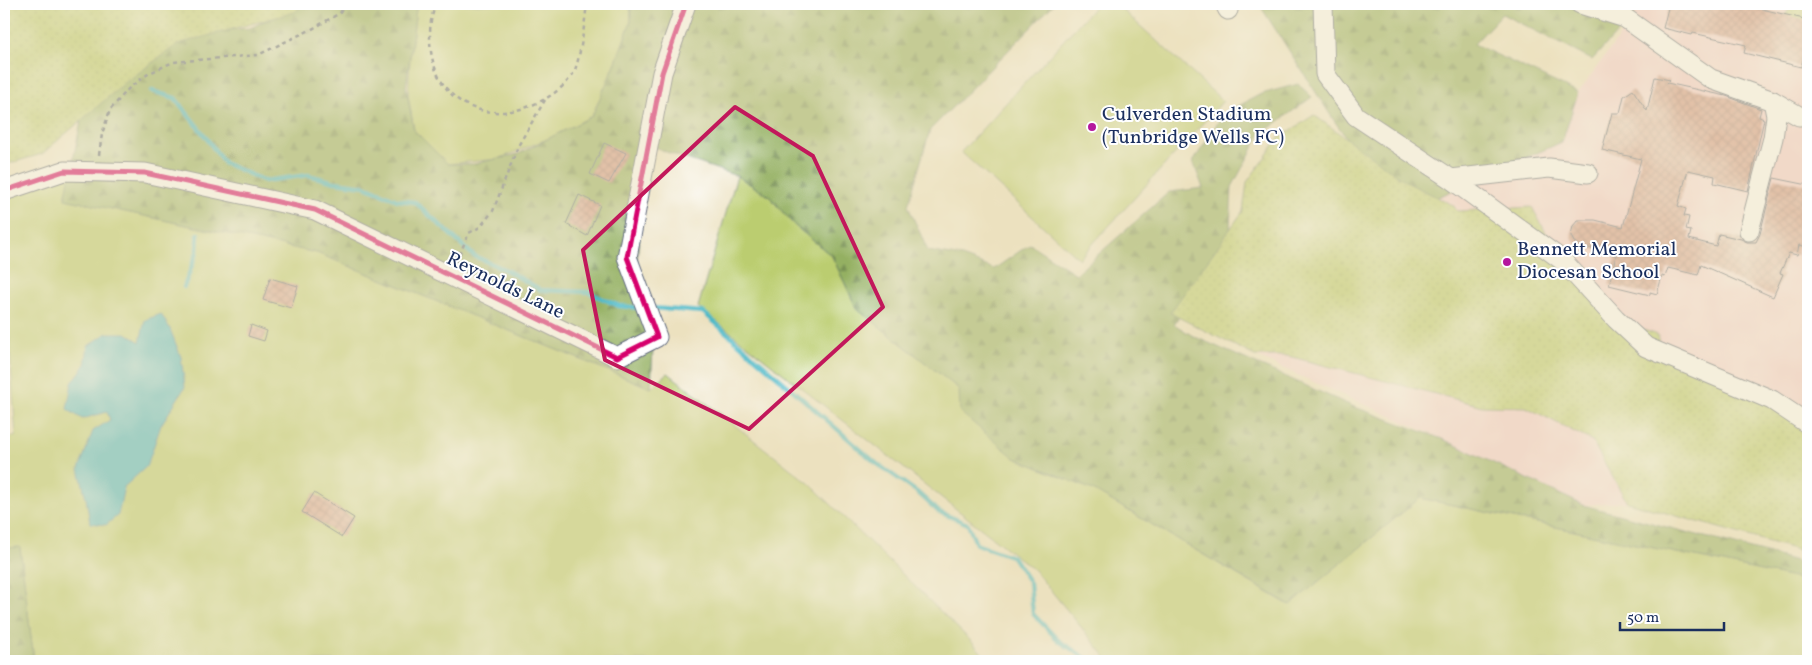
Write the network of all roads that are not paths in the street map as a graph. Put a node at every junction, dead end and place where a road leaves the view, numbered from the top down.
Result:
1 (686, 4) edge
2 (1323, 4) edge
3 (1580, 4) edge
4 (1773, 101) junction
5 (1798, 116) dead end
6 (1588, 173) dead end
7 (1451, 179) junction
8 (4, 190) edge
9 (1749, 231) dead end
10 (1808, 424) edge

1 - 8 street, Reynolds Lane
2 - 7 street
3 - 4 street
4 - 5 street
4 - 9 street
6 - 7 street
7 - 10 street

